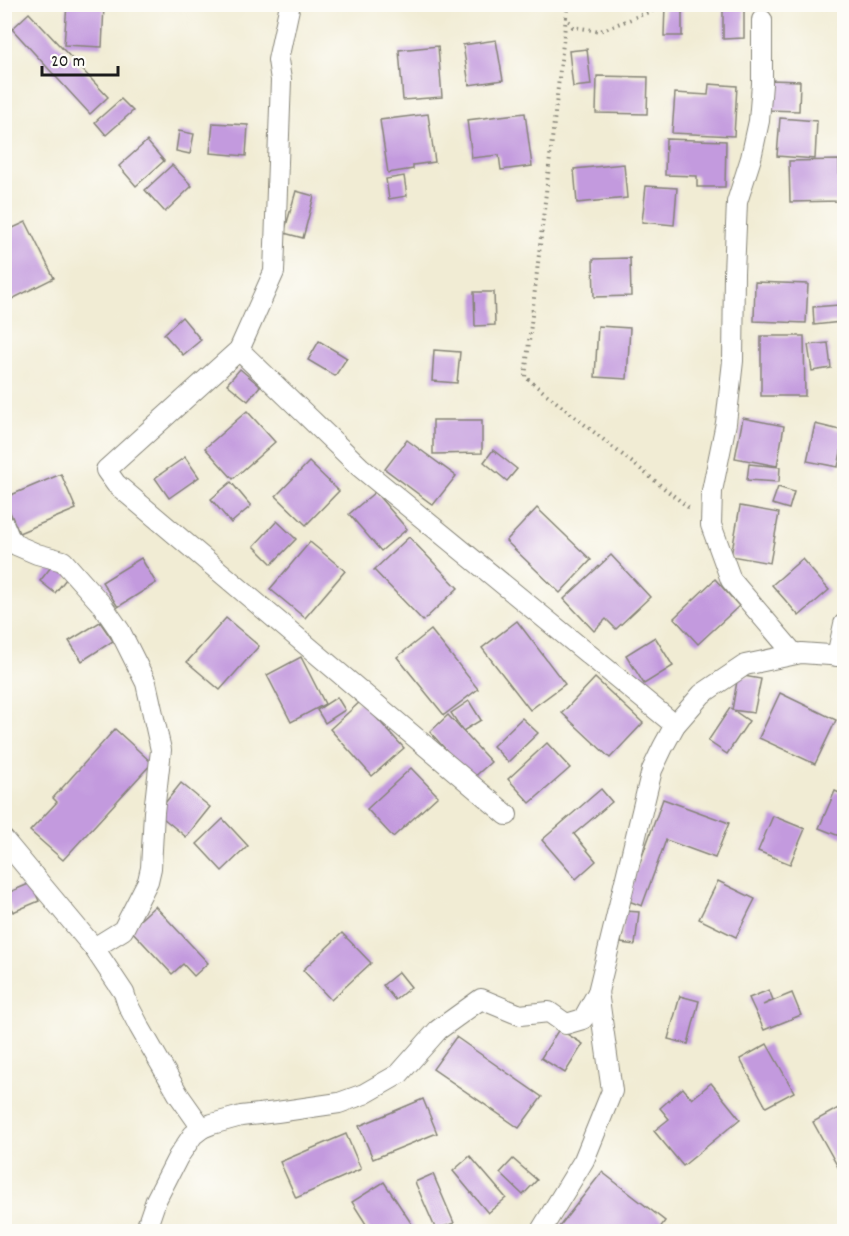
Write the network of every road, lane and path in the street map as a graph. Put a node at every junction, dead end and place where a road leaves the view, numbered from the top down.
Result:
1 (290, 4) edge
2 (568, 4) edge
3 (669, 4) edge
4 (566, 17) junction
5 (762, 20) dead end
6 (239, 350) junction
7 (4, 525) edge
8 (711, 525) junction
9 (844, 624) edge
10 (794, 654) junction
11 (841, 656) edge
12 (675, 725) junction
13 (507, 815) dead end
14 (4, 840) edge
15 (94, 948) junction
16 (598, 992) junction
17 (202, 1128) junction
18 (146, 1232) edge
19 (540, 1232) edge

1 - 6 street
2 - 4 path
3 - 4 path
4 - 8 path
5 - 8 street
6 - 12 street
6 - 13 street
7 - 15 street
8 - 10 street
9 - 11 street
10 - 11 street
10 - 12 street
12 - 16 street
14 - 15 street
15 - 17 street
16 - 17 street
16 - 19 street
17 - 18 street

